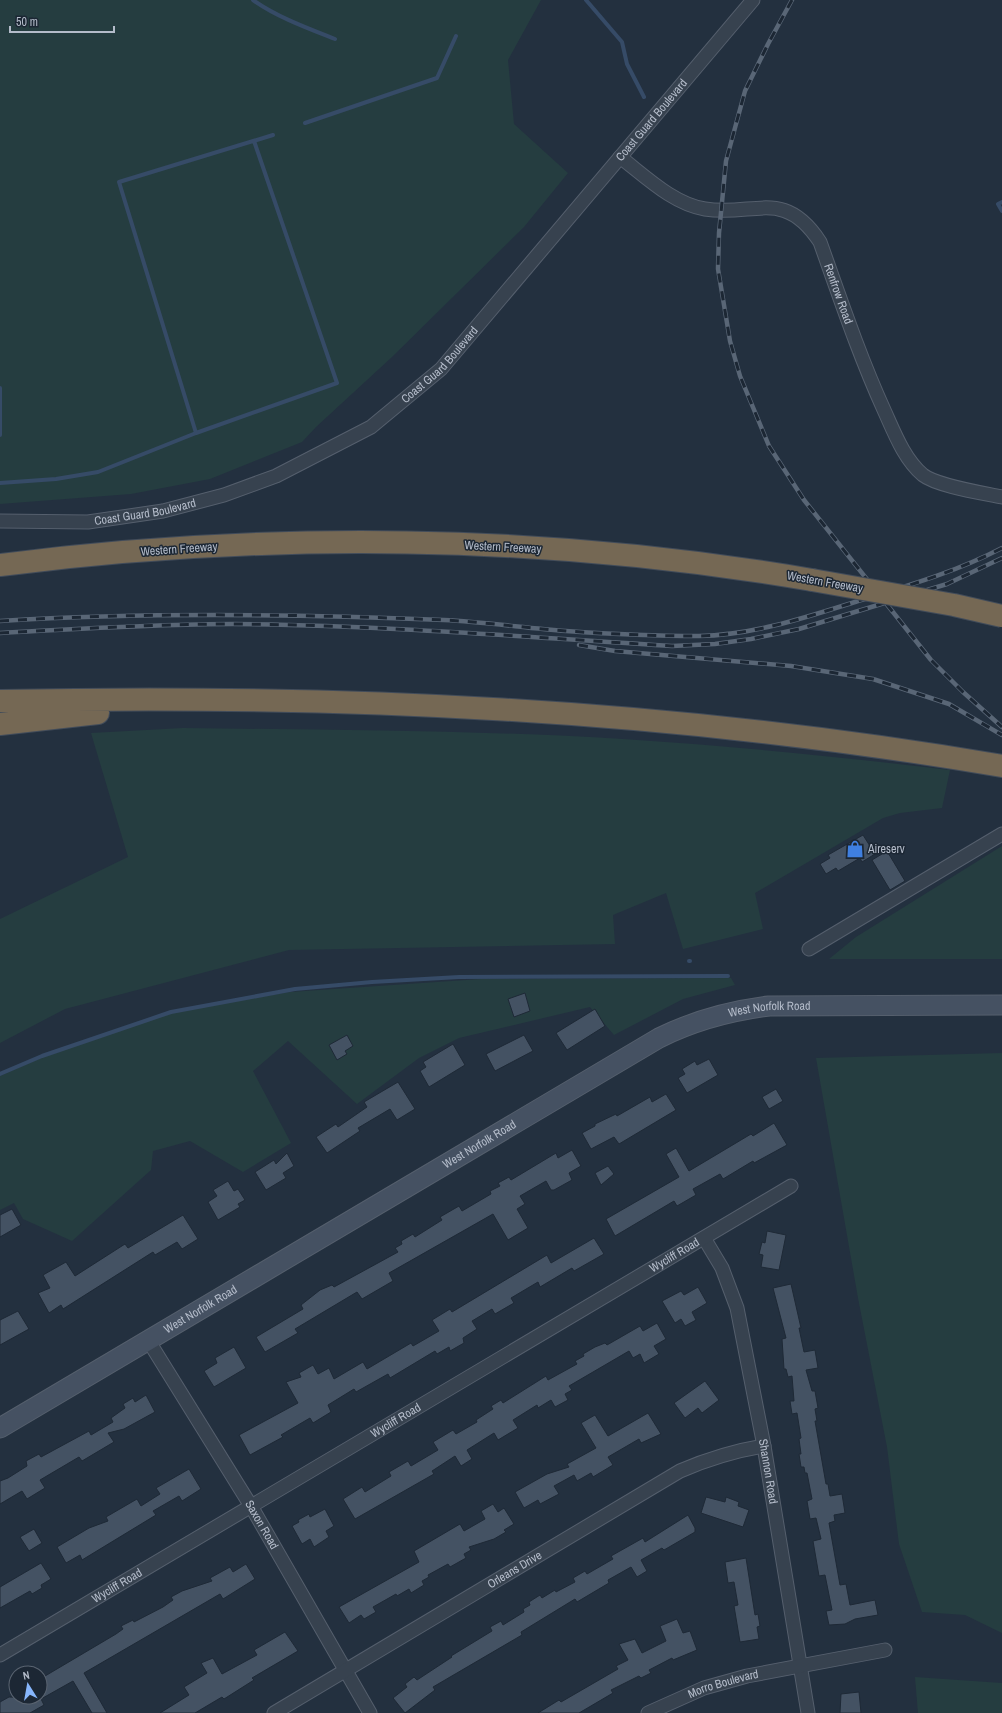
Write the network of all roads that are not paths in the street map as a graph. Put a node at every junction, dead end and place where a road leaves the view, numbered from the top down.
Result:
1 (753, 0) edge
2 (620, 157) junction
3 (1002, 497) edge
4 (0, 521) edge
5 (0, 565) edge
6 (1002, 616) edge
7 (0, 701) edge
8 (337, 701) junction
9 (0, 724) edge
10 (1002, 766) edge
11 (1002, 834) edge
12 (809, 949) dead end
13 (1002, 1005) edge
14 (791, 1186) dead end
15 (704, 1238) junction
16 (148, 1340) junction
17 (0, 1428) edge
18 (764, 1446) junction
19 (251, 1506) junction
20 (885, 1650) dead end
21 (0, 1655) edge
22 (802, 1665) junction
23 (346, 1670) junction
24 (274, 1713) edge
25 (370, 1713) edge
26 (648, 1713) edge
27 (808, 1713) edge

1 - 2 street, Coast Guard Boulevard
2 - 3 street, Renfrow Road
2 - 4 street, Coast Guard Boulevard
5 - 6 highway, Western Freeway, bridge
7 - 8 highway
8 - 9 highway
8 - 10 highway
11 - 12 street
13 - 16 street, West Norfolk Road
14 - 15 street, Wycliff Road
15 - 18 street, Shannon Road
15 - 19 street, Wycliff Road
16 - 17 street, West Norfolk Road
16 - 19 street, Saxon Road
18 - 22 street, Shannon Road
18 - 23 street, Orleans Drive
19 - 21 street, Wycliff Road
19 - 23 street, Saxon Road
20 - 22 street, Morro Boulevard
22 - 26 street, Morro Boulevard
22 - 27 street, Shannon Road
23 - 24 street, Orleans Drive
23 - 25 street, Saxon Road

